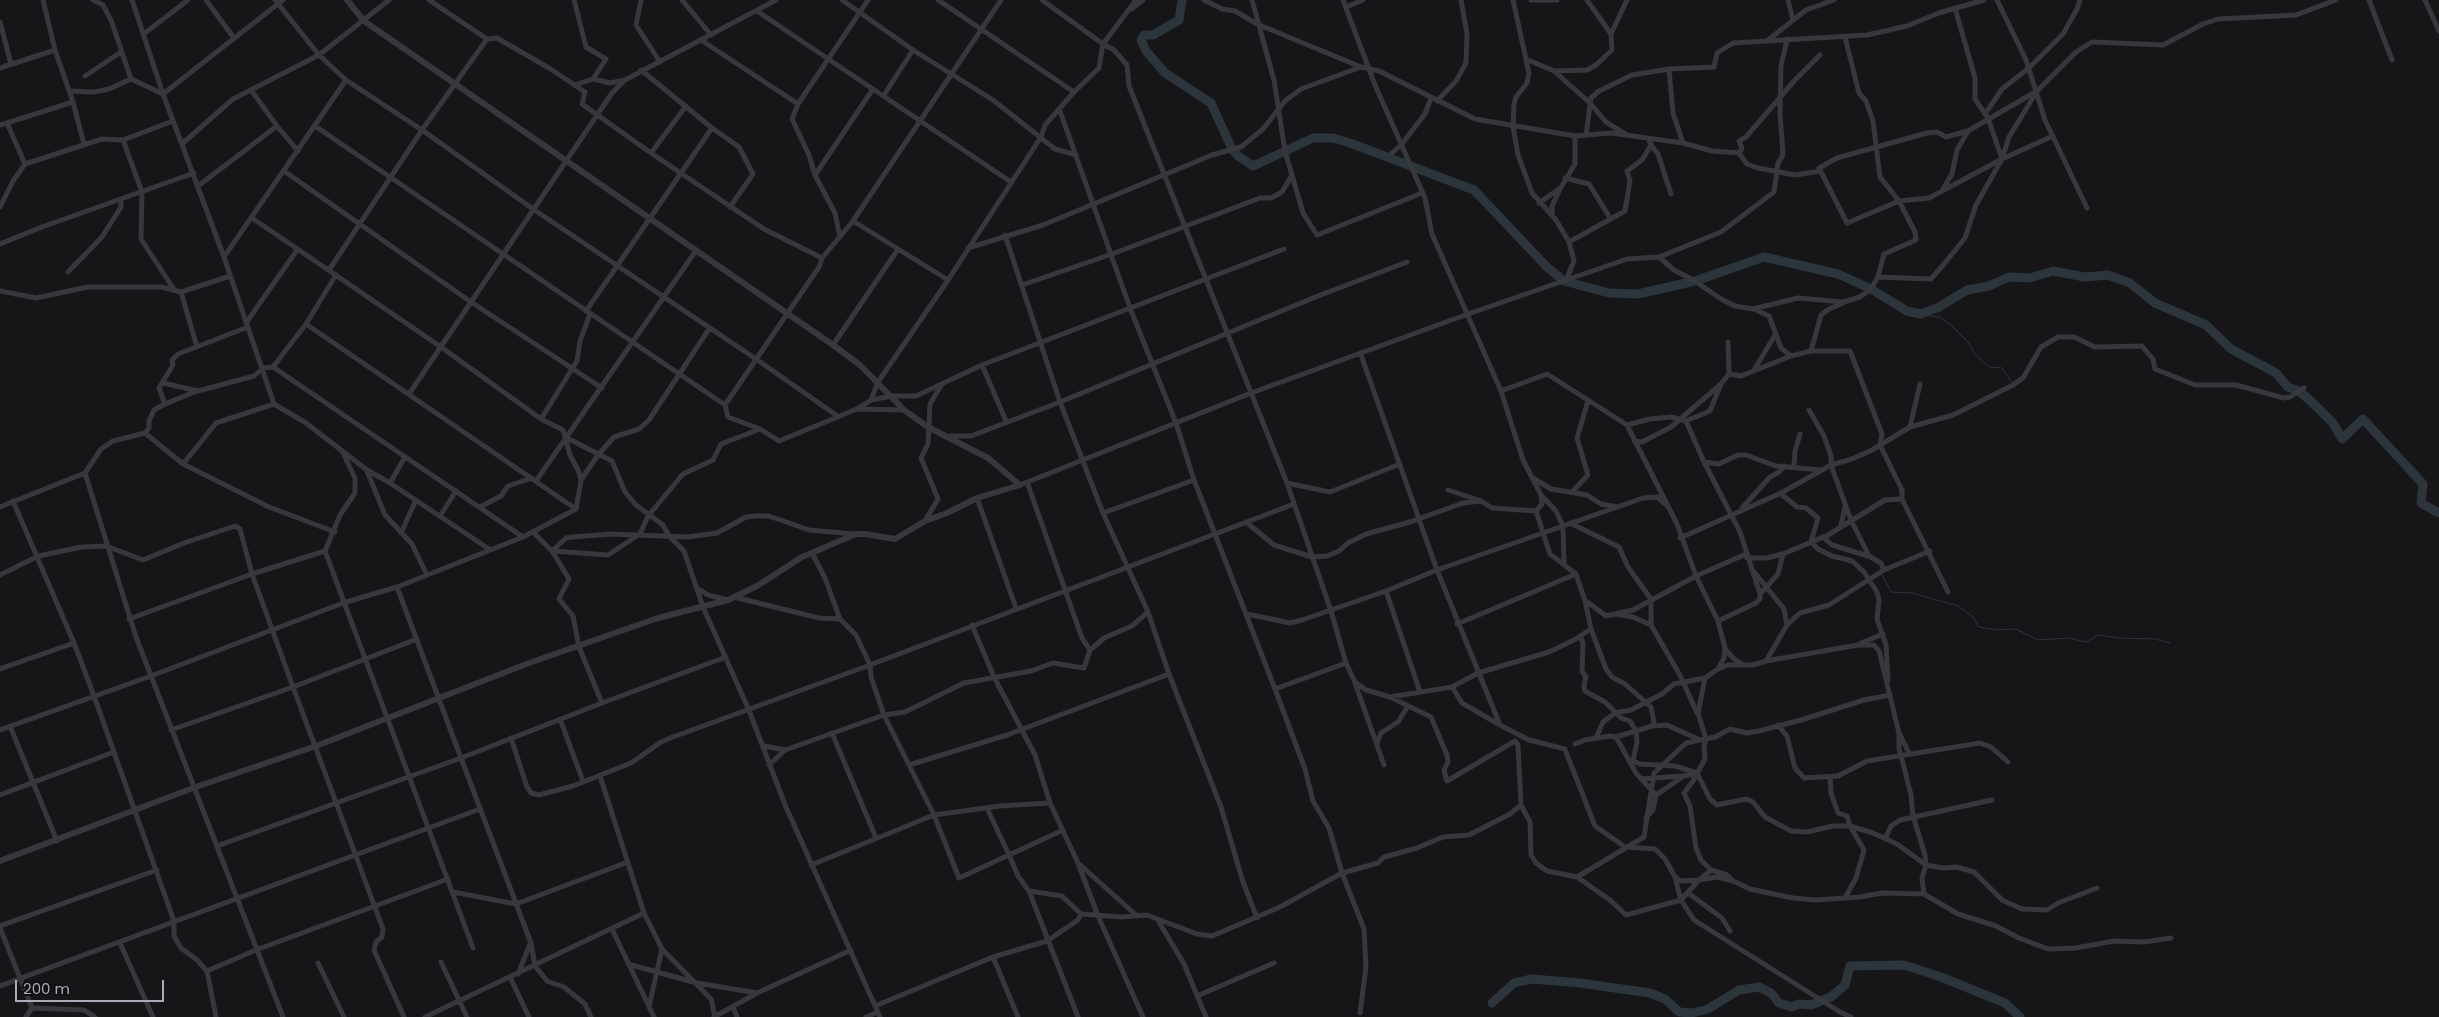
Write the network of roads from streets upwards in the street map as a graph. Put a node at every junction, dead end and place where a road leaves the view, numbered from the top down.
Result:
1 (43, 0) edge
2 (93, 0) edge
3 (132, 0) edge
4 (188, 0) edge
5 (206, 0) edge
6 (283, 0) edge
7 (347, 0) edge
8 (389, 0) edge
9 (429, 0) edge
10 (574, 0) edge
11 (641, 0) edge
12 (682, 0) edge
13 (776, 0) edge
14 (842, 0) edge
15 (868, 0) edge
16 (938, 0) edge
17 (1001, 0) edge
18 (1042, 0) edge
19 (1136, 0) edge
20 (1143, 0) edge
21 (1204, 0) edge
22 (1252, 0) edge
23 (1343, 0) edge
24 (1363, 0) edge
25 (1461, 0) edge
26 (1513, 0) edge
27 (1531, 0) edge
28 (1557, 0) edge
29 (1587, 0) edge
30 (1627, 0) edge
31 (1788, 0) edge
32 (1834, 0) edge
33 (1984, 0) edge
34 (1997, 0) edge
35 (2080, 0) edge
36 (2336, 0) edge
37 (2369, 0) edge
38 (2425, 0) edge
39 (276, 2) edge
40 (1346, 7) junction
41 (1955, 8) junction
42 (757, 11) junction
43 (858, 13) junction
44 (1124, 16) junction
45 (1793, 20) junction
46 (364, 21) junction
47 (0, 22) edge
48 (1257, 24) junction
49 (981, 29) junction
50 (2439, 31) edge
51 (145, 33) junction
52 (1611, 34) junction
53 (711, 35) junction
54 (1845, 36) junction
55 (234, 38) junction
56 (486, 39) junction
57 (702, 40) junction
58 (1768, 40) junction
59 (1787, 40) junction
60 (1103, 44) junction
61 (55, 50) junction
62 (913, 50) junction
63 (121, 52) junction
64 (319, 55) junction
65 (1820, 55) dead end
66 (828, 58) junction
67 (1526, 59) junction
68 (2392, 60) dead end
69 (660, 62) junction
70 (11, 64) junction
71 (1361, 67) junction
72 (0, 68) edge
73 (1670, 68) junction
74 (2029, 68) junction
75 (1369, 69) junction
76 (641, 70) junction
77 (1554, 71) junction
78 (951, 74) junction
79 (85, 76) dead end
80 (131, 79) junction
81 (593, 79) junction
82 (346, 80) junction
83 (624, 80) junction
84 (454, 85) junction
85 (575, 85) junction
86 (873, 89) junction
87 (251, 90) junction
88 (70, 91) junction
89 (2037, 91) junction
90 (1074, 92) junction
91 (163, 94) junction
92 (884, 95) junction
93 (1782, 97) junction
94 (1431, 98) junction
95 (73, 102) junction
96 (1437, 102) junction
97 (1590, 103) junction
98 (798, 104) junction
99 (686, 106) junction
100 (1277, 110) junction
101 (1060, 111) junction
102 (598, 115) junction
103 (1987, 116) junction
104 (174, 121) junction
105 (920, 122) junction
106 (7, 123) junction
107 (0, 125) edge
108 (277, 126) junction
109 (315, 126) junction
110 (1513, 126) junction
111 (712, 128) junction
112 (422, 130) junction
113 (1968, 131) junction
114 (1628, 135) junction
115 (1575, 136) junction
116 (1586, 136) junction
117 (2053, 136) junction
118 (1040, 137) junction
119 (1648, 138) junction
120 (123, 140) junction
121 (183, 143) junction
122 (1683, 143) junction
123 (84, 144) junction
124 (1401, 145) junction
125 (1651, 146) junction
126 (1876, 147) junction
127 (298, 151) junction
128 (651, 153) junction
129 (1392, 153) dead end
130 (1739, 153) junction
131 (1076, 155) junction
132 (2002, 159) junction
133 (566, 161) junction
134 (25, 164) junction
135 (284, 171) junction
136 (1777, 171) junction
137 (1821, 171) junction
138 (194, 173) junction
139 (681, 174) junction
140 (1165, 174) junction
141 (1292, 175) junction
142 (391, 176) junction
143 (814, 176) junction
144 (1565, 178) junction
145 (1011, 182) junction
146 (198, 186) junction
147 (1560, 188) junction
148 (142, 192) junction
149 (1942, 192) junction
150 (1422, 193) junction
151 (1671, 194) dead end
152 (121, 200) junction
153 (1899, 201) junction
154 (1092, 203) junction
155 (1539, 203) junction
156 (0, 207) edge
157 (730, 207) junction
158 (2088, 208) dead end
159 (533, 209) junction
160 (1552, 215) junction
161 (252, 218) junction
162 (650, 218) junction
163 (1610, 218) junction
164 (853, 221) junction
165 (359, 225) junction
166 (1186, 225) junction
167 (1005, 235) junction
168 (840, 237) junction
169 (1569, 242) junction
170 (0, 244) edge
171 (967, 248) junction
172 (1284, 248) dead end
173 (898, 249) junction
174 (297, 250) junction
175 (695, 252) junction
176 (504, 254) junction
177 (1112, 254) junction
178 (224, 257) junction
179 (1659, 257) junction
180 (822, 258) junction
181 (1407, 262) dead end
182 (618, 266) junction
183 (329, 270) junction
184 (68, 272) dead end
185 (336, 275) junction
186 (230, 276) junction
187 (1878, 277) junction
188 (1206, 278) junction
189 (1567, 278) junction
190 (948, 280) junction
191 (1022, 285) junction
192 (173, 288) junction
193 (0, 291) edge
194 (181, 292) junction
195 (663, 298) junction
196 (471, 302) junction
197 (1844, 302) junction
198 (1130, 308) junction
199 (1754, 308) junction
200 (588, 312) junction
201 (787, 314) junction
202 (1468, 314) junction
203 (306, 324) junction
204 (247, 325) junction
205 (709, 329) junction
206 (1226, 333) junction
207 (1775, 336) junction
208 (1728, 342) dead end
209 (633, 344) junction
210 (1040, 344) junction
211 (833, 345) junction
212 (197, 347) junction
213 (440, 347) junction
214 (1811, 351) junction
215 (1361, 355) junction
216 (1791, 356) junction
217 (756, 359) junction
218 (982, 365) junction
219 (1152, 365) junction
220 (273, 367) junction
221 (263, 368) junction
222 (572, 369) junction
223 (1753, 370) junction
224 (679, 374) junction
225 (1729, 374) junction
226 (878, 382) junction
227 (162, 383) junction
228 (942, 384) junction
229 (1721, 384) junction
230 (1920, 384) dead end
231 (602, 388) junction
232 (2304, 388) dead end
233 (198, 391) junction
234 (1501, 391) junction
235 (1251, 393) junction
236 (410, 394) junction
237 (892, 396) junction
238 (871, 400) junction
239 (1588, 401) junction
240 (1060, 402) junction
241 (165, 404) junction
242 (274, 404) junction
243 (725, 406) junction
244 (857, 409) junction
245 (904, 410) junction
246 (1809, 410) dead end
247 (836, 416) junction
248 (1678, 418) junction
249 (541, 419) junction
250 (1006, 421) junction
251 (1686, 421) junction
252 (1176, 423) junction
253 (1627, 425) junction
254 (928, 426) junction
255 (1910, 427) junction
256 (760, 429) junction
257 (145, 433) junction
258 (1800, 434) dead end
259 (950, 436) junction
260 (566, 438) junction
261 (1634, 441) junction
262 (1880, 445) junction
263 (342, 451) junction
264 (598, 454) junction
265 (406, 457) junction
266 (1084, 459) junction
267 (1704, 462) junction
268 (183, 464) junction
269 (1400, 464) junction
270 (1831, 465) junction
271 (1784, 466) junction
272 (1794, 466) junction
273 (367, 470) junction
274 (1821, 470) junction
275 (85, 473) junction
276 (1532, 478) junction
277 (534, 480) junction
278 (1194, 480) junction
279 (581, 481) junction
280 (1027, 482) junction
281 (390, 483) junction
282 (1287, 483) junction
283 (1020, 485) junction
284 (1448, 490) dead end
285 (456, 491) junction
286 (1573, 491) junction
287 (1780, 493) junction
288 (1541, 494) junction
289 (977, 498) junction
290 (416, 500) junction
291 (1902, 500) junction
292 (13, 501) junction
293 (1481, 501) junction
294 (1294, 504) junction
295 (1845, 504) junction
296 (0, 507) edge
297 (480, 507) junction
298 (1619, 507) junction
299 (1668, 507) junction
300 (576, 510) junction
301 (1740, 510) junction
302 (1536, 511) junction
303 (1103, 513) junction
304 (1730, 515) junction
305 (440, 516) junction
306 (648, 516) junction
307 (1419, 519) junction
308 (925, 520) junction
309 (1850, 520) junction
310 (1246, 522) junction
311 (1570, 523) junction
312 (1563, 526) junction
313 (1841, 526) junction
314 (335, 532) junction
315 (532, 532) junction
316 (1542, 532) junction
317 (401, 533) junction
318 (640, 534) junction
319 (856, 534) junction
320 (1216, 534) junction
321 (523, 536) junction
322 (669, 536) junction
323 (1823, 537) junction
324 (1680, 538) junction
325 (1811, 542) junction
326 (106, 546) junction
327 (489, 549) junction
328 (326, 551) junction
329 (552, 551) junction
330 (1930, 552) junction
331 (812, 553) junction
332 (1783, 554) junction
333 (38, 556) junction
334 (1747, 556) junction
335 (1868, 556) junction
336 (1312, 557) junction
337 (1564, 564) junction
338 (1128, 567) junction
339 (1751, 569) junction
340 (1437, 570) junction
341 (1884, 570) junction
342 (252, 574) junction
343 (1576, 574) junction
344 (0, 575) edge
345 (428, 575) junction
346 (1696, 576) junction
347 (1870, 580) junction
348 (396, 587) junction
349 (1766, 587) junction
350 (696, 588) junction
351 (1067, 590) junction
352 (1386, 591) junction
353 (1948, 592) dead end
354 (1760, 594) junction
355 (731, 598) junction
356 (1651, 599) junction
357 (1585, 601) junction
358 (343, 603) junction
359 (703, 607) junction
360 (1016, 608) junction
361 (1331, 611) junction
362 (1148, 612) junction
363 (1247, 614) junction
364 (1615, 614) junction
365 (129, 619) junction
366 (840, 619) junction
367 (1718, 621) junction
368 (1458, 624) junction
369 (972, 625) junction
370 (1651, 625) junction
371 (1787, 625) junction
372 (1591, 629) junction
373 (271, 630) junction
374 (1883, 634) junction
375 (1580, 636) junction
376 (417, 639) junction
377 (74, 643) junction
378 (1858, 645) junction
379 (579, 647) junction
380 (1725, 648) junction
381 (1090, 650) junction
382 (726, 656) junction
383 (364, 658) junction
384 (1766, 661) junction
385 (1346, 663) junction
386 (1742, 664) junction
387 (870, 665) junction
388 (0, 669) edge
389 (1718, 669) junction
390 (1478, 673) junction
391 (1170, 674) junction
392 (151, 676) junction
393 (994, 677) junction
394 (1705, 678) junction
395 (1683, 681) junction
396 (1355, 682) junction
397 (293, 687) junction
398 (1452, 687) junction
399 (1888, 688) junction
400 (1275, 689) junction
401 (1420, 692) junction
402 (1890, 695) junction
403 (94, 696) junction
404 (1390, 697) junction
405 (438, 699) junction
406 (1644, 702) junction
407 (602, 703) junction
408 (1408, 706) junction
409 (748, 708) junction
410 (1616, 713) junction
411 (1698, 713) junction
412 (884, 715) junction
413 (388, 718) junction
414 (560, 719) junction
415 (1778, 724) junction
416 (1500, 725) junction
417 (10, 726) junction
418 (1652, 726) junction
419 (1021, 728) junction
420 (0, 730) edge
421 (170, 730) junction
422 (1636, 732) junction
423 (832, 733) junction
424 (1899, 733) junction
425 (1616, 737) junction
426 (511, 738) junction
427 (1596, 738) junction
428 (1703, 740) junction
429 (1377, 743) junction
430 (1574, 744) dead end
431 (316, 746) junction
432 (764, 746) junction
433 (785, 750) junction
434 (114, 752) junction
435 (1909, 753) junction
436 (1900, 754) junction
437 (461, 758) junction
438 (2008, 762) dead end
439 (1662, 764) junction
440 (769, 765) junction
441 (909, 765) junction
442 (1384, 765) dead end
443 (1697, 773) junction
444 (410, 775) junction
445 (600, 776) junction
446 (1684, 776) junction
447 (1830, 776) junction
448 (1641, 779) junction
449 (1651, 779) junction
450 (583, 781) junction
451 (32, 784) junction
452 (193, 788) junction
453 (1651, 791) junction
454 (0, 795) edge
455 (1656, 795) junction
456 (1992, 800) dead end
457 (335, 802) junction
458 (1050, 803) junction
459 (1521, 805) junction
460 (986, 808) junction
461 (480, 809) junction
462 (135, 810) junction
463 (934, 815) junction
464 (1912, 816) junction
465 (1646, 819) junction
466 (1850, 826) junction
467 (428, 828) junction
468 (1063, 830) junction
469 (876, 838) junction
470 (1886, 839) junction
471 (57, 841) junction
472 (217, 846) junction
473 (1625, 847) junction
474 (356, 853) junction
475 (1009, 855) junction
476 (0, 861) edge
477 (628, 862) junction
478 (1078, 863) junction
479 (811, 865) junction
480 (1926, 865) junction
481 (157, 870) junction
482 (1712, 870) junction
483 (1342, 873) junction
484 (1577, 877) junction
485 (1675, 877) junction
486 (448, 879) junction
487 (1699, 880) junction
488 (1733, 881) junction
489 (2097, 888) dead end
490 (1029, 891) junction
491 (453, 892) junction
492 (1688, 892) junction
493 (1924, 894) junction
494 (236, 898) junction
495 (1845, 898) junction
496 (1681, 900) junction
497 (516, 904) junction
498 (375, 906) junction
499 (644, 913) junction
500 (1081, 914) junction
501 (1136, 915) junction
502 (1098, 916) junction
503 (1257, 918) junction
504 (174, 920) junction
505 (1158, 922) junction
506 (0, 927) edge
507 (612, 929) junction
508 (1730, 931) dead end
509 (2171, 938) dead end
510 (1047, 941) junction
511 (120, 943) junction
512 (531, 943) junction
513 (474, 948) dead end
514 (662, 949) junction
515 (256, 950) junction
516 (851, 950) junction
517 (992, 957) junction
518 (441, 962) dead end
519 (318, 963) dead end
520 (628, 964) junction
521 (1274, 964) dead end
522 (535, 966) junction
523 (657, 970) junction
524 (208, 971) junction
525 (518, 974) junction
526 (20, 978) junction
527 (510, 978) junction
528 (697, 983) junction
529 (0, 986) edge
530 (757, 993) junction
531 (1197, 996) junction
532 (460, 1000) junction
533 (875, 1006) junction
534 (649, 1007) junction
535 (734, 1007) junction
536 (32, 1008) junction
537 (1360, 1013) dead end
538 (879, 1015) edge
539 (26, 1017) edge
540 (95, 1017) edge
541 (154, 1017) edge
542 (216, 1017) edge
543 (283, 1017) edge
544 (344, 1017) edge
545 (404, 1017) edge
546 (425, 1017) edge
547 (468, 1017) edge
548 (529, 1017) edge
549 (591, 1017) edge
550 (654, 1017) edge
551 (715, 1017) edge
552 (737, 1017) edge
553 (866, 1017) edge
554 (1018, 1017) edge
555 (1078, 1017) edge
556 (1143, 1017) edge
557 (1206, 1017) edge
558 (1851, 1017) edge

1 - 61 street
2 - 63 street
3 - 51 street
4 - 51 street
5 - 55 street
6 - 39 street
7 - 46 street
8 - 46 street
9 - 56 street
10 - 81 street
11 - 69 street
12 - 53 street
13 - 42 street
14 - 43 street
15 - 43 street
16 - 49 street
17 - 49 street
18 - 60 street
19 - 44 street
20 - 44 street
21 - 48 street
22 - 48 street
23 - 40 street
24 - 40 street
25 - 96 street
26 - 67 street
27 - 28 street
29 - 52 street
30 - 52 street
31 - 45 street
32 - 45 street
33 - 41 street
34 - 74 street
35 - 74 street
36 - 89 street
37 - 68 street
38 - 50 street
39 - 55 street
39 - 64 street
40 - 75 street
41 - 54 street
41 - 103 street
42 - 53 street
42 - 66 street
43 - 62 street
43 - 66 street
44 - 60 street
45 - 58 street
46 - 64 street
46 - 84 street
47 - 70 street
48 - 71 street
48 - 100 street
49 - 78 street
49 - 90 street
51 - 91 street
52 - 77 street
53 - 57 street
54 - 59 street
54 - 126 street
55 - 91 street
56 - 84 street
56 - 85 street
57 - 69 street
57 - 98 street
58 - 59 street
58 - 73 street
59 - 93 street
60 - 90 street
60 - 140 street
61 - 70 street
61 - 88 street
62 - 78 street
62 - 92 street
63 - 79 street
63 - 80 street
64 - 82 street
64 - 87 street
65 - 93 street
66 - 86 street
66 - 98 street
67 - 77 street
67 - 110 street
69 - 76 street
70 - 72 street
71 - 75 street
71 - 100 street
73 - 97 street
73 - 122 street
74 - 89 street
74 - 103 street
75 - 94 street
75 - 124 street
76 - 83 street
76 - 99 street
77 - 97 street
78 - 105 street
78 - 118 street
80 - 88 street
80 - 91 street
81 - 83 street
81 - 85 street
82 - 109 street
82 - 112 street
83 - 102 street
84 - 112 street
84 - 133 street
85 - 102 street
86 - 92 street
86 - 143 street
87 - 108 street
87 - 121 street
88 - 95 street
89 - 103 street
89 - 117 street
89 - 132 street
90 - 101 street
91 - 104 street
92 - 105 street
93 - 130 street
93 - 136 street
94 - 96 street
94 - 124 street
95 - 106 street
95 - 123 street
96 - 110 street
97 - 114 street
97 - 116 street
98 - 143 street
99 - 111 street
99 - 128 street
100 - 140 street
100 - 141 street
101 - 118 street
101 - 131 street
102 - 128 street
102 - 133 street
103 - 113 street
103 - 132 street
104 - 120 street
104 - 121 street
105 - 145 street
105 - 164 street
106 - 107 street
106 - 134 street
108 - 127 street
108 - 146 street
109 - 127 street
109 - 142 street
110 - 115 street
110 - 155 street
111 - 139 street
111 - 157 street
112 - 142 street
112 - 159 street
113 - 126 street
113 - 149 street
114 - 116 street
114 - 119 street
115 - 116 street
115 - 144 street
117 - 132 street
117 - 158 street
118 - 131 street
118 - 145 street
119 - 122 street
119 - 125 street
120 - 123 street
120 - 148 street
121 - 138 street
122 - 130 street
123 - 134 street
124 - 129 street
124 - 150 street
125 - 151 street
125 - 163 street
126 - 137 street
126 - 153 street
127 - 135 street
128 - 139 street
130 - 136 street
131 - 154 street
132 - 149 street
132 - 187 street
133 - 159 street
133 - 162 street
134 - 156 street
135 - 161 street
135 - 165 street
136 - 137 street
136 - 179 street
137 - 153 street
138 - 146 street
138 - 148 street
139 - 157 street
139 - 162 street
140 - 154 street
140 - 166 street
141 - 150 street
141 - 166 street
142 - 165 street
142 - 176 street
143 - 168 street
144 - 147 street
144 - 163 street
145 - 171 street
146 - 178 street
147 - 155 street
147 - 160 street
148 - 152 street
148 - 192 street
149 - 153 street
150 - 202 street
152 - 170 street
152 - 184 street
153 - 187 street
154 - 167 street
154 - 177 street
155 - 160 street
157 - 180 street
159 - 176 street
159 - 182 street
160 - 169 street
161 - 174 street
161 - 178 street
162 - 175 street
162 - 182 street
163 - 169 street
164 - 168 street
164 - 173 street
165 - 183 street
165 - 196 street
166 - 177 street
166 - 188 street
167 - 171 street
167 - 191 street
168 - 180 street
169 - 189 street
171 - 190 street
172 - 188 street
173 - 190 street
173 - 211 street
174 - 183 street
174 - 204 street
175 - 195 street
175 - 201 street
176 - 196 street
176 - 200 street
177 - 191 street
177 - 198 street
178 - 186 street
179 - 189 street
179 - 199 street
180 - 201 street
181 - 206 street
182 - 195 street
182 - 200 street
183 - 185 street
185 - 203 street
185 - 213 street
186 - 194 street
186 - 204 street
187 - 197 street
188 - 198 street
188 - 206 street
189 - 202 street
190 - 226 street
191 - 210 street
192 - 193 street
192 - 194 street
194 - 212 street
195 - 205 street
195 - 209 street
196 - 213 street
196 - 222 street
197 - 199 street
197 - 214 street
198 - 210 street
198 - 219 street
199 - 207 street
200 - 209 street
200 - 222 street
201 - 211 street
201 - 217 street
202 - 215 street
202 - 234 street
203 - 220 street
203 - 236 street
204 - 212 street
204 - 221 street
205 - 217 street
205 - 224 street
206 - 219 street
206 - 235 street
207 - 216 street
207 - 223 street
208 - 225 street
209 - 224 street
209 - 231 street
210 - 218 street
210 - 240 street
211 - 226 street
212 - 227 street
213 - 236 street
213 - 249 street
214 - 216 street
214 - 262 street
215 - 235 street
215 - 269 street
216 - 223 street
217 - 243 street
217 - 247 street
218 - 228 street
218 - 250 street
219 - 240 street
219 - 252 street
220 - 221 street
220 - 265 street
221 - 233 street
221 - 242 street
222 - 231 street
222 - 249 street
223 - 225 street
224 - 243 street
224 - 264 street
225 - 229 street
226 - 237 street
226 - 238 street
227 - 233 street
227 - 241 street
228 - 237 street
228 - 254 street
229 - 248 street
229 - 251 street
230 - 255 street
231 - 260 street
232 - 255 street
233 - 241 street
234 - 239 street
234 - 276 street
235 - 252 street
235 - 282 street
236 - 277 street
237 - 238 street
237 - 245 street
238 - 244 street
239 - 253 street
239 - 286 street
240 - 250 street
240 - 266 street
241 - 257 street
242 - 263 street
242 - 268 street
243 - 256 street
244 - 245 street
244 - 247 street
245 - 254 street
246 - 270 street
247 - 256 street
248 - 251 street
248 - 253 street
248 - 261 street
249 - 260 street
250 - 259 street
251 - 267 street
252 - 266 street
252 - 278 street
253 - 261 street
254 - 259 street
254 - 308 street
255 - 262 street
256 - 306 street
257 - 268 street
257 - 275 street
258 - 272 street
259 - 283 street
260 - 264 street
260 - 277 street
260 - 279 street
261 - 299 street
262 - 270 street
262 - 291 street
263 - 273 street
263 - 314 street
264 - 279 street
264 - 306 street
265 - 281 street
265 - 285 street
266 - 280 street
266 - 303 street
267 - 271 street
267 - 304 street
268 - 314 street
269 - 282 street
269 - 307 street
270 - 274 street
270 - 295 street
271 - 272 street
271 - 301 street
272 - 274 street
273 - 281 street
273 - 317 street
274 - 287 street
275 - 292 street
275 - 326 street
276 - 286 street
276 - 288 street
277 - 297 street
277 - 300 street
278 - 303 street
278 - 320 street
279 - 300 street
280 - 283 street
280 - 351 street
281 - 290 street
282 - 294 street
283 - 289 street
284 - 293 street
285 - 297 street
285 - 305 street
286 - 298 street
287 - 301 street
287 - 325 street
288 - 302 street
288 - 312 street
289 - 308 street
289 - 360 street
290 - 305 street
290 - 317 street
291 - 309 street
291 - 330 street
292 - 296 street
292 - 333 street
293 - 302 street
293 - 307 street
294 - 310 street
294 - 336 street
295 - 309 street
295 - 313 street
297 - 321 street
298 - 299 street
298 - 311 street
299 - 324 street
300 - 315 street
301 - 304 street
302 - 316 street
303 - 338 street
304 - 324 street
304 - 334 street
305 - 327 street
306 - 318 street
306 - 322 street
307 - 336 street
307 - 340 street
308 - 319 street
309 - 313 street
309 - 335 street
310 - 320 street
310 - 336 street
311 - 312 street
311 - 356 street
312 - 316 street
312 - 337 street
313 - 323 street
314 - 328 street
315 - 321 street
315 - 329 street
316 - 337 street
316 - 340 street
317 - 345 street
318 - 322 street
318 - 329 street
318 - 329 street
319 - 322 street
319 - 331 street
320 - 338 street
320 - 363 street
321 - 327 street
322 - 350 street
323 - 325 street
323 - 335 street
324 - 346 street
325 - 332 street
325 - 347 street
326 - 333 street
326 - 342 street
326 - 365 street
327 - 345 street
328 - 342 street
328 - 358 street
329 - 379 street
330 - 341 street
330 - 353 street
331 - 355 street
331 - 366 street
332 - 334 street
332 - 349 street
333 - 344 street
333 - 377 street
334 - 339 street
334 - 346 street
335 - 341 street
336 - 361 street
337 - 343 street
338 - 351 street
338 - 362 street
339 - 349 street
339 - 354 street
340 - 352 street
340 - 368 street
341 - 347 street
342 - 365 street
342 - 373 street
343 - 357 street
343 - 368 street
345 - 348 street
346 - 356 street
346 - 367 street
347 - 371 street
347 - 374 street
348 - 358 street
348 - 376 street
349 - 354 street
349 - 371 street
350 - 355 street
350 - 359 street
351 - 360 street
351 - 381 street
352 - 361 street
352 - 401 street
354 - 367 street
355 - 359 street
355 - 366 street
356 - 364 street
356 - 370 street
357 - 364 street
357 - 372 street
358 - 373 street
358 - 383 street
359 - 379 street
359 - 382 street
360 - 369 street
361 - 363 street
361 - 385 street
362 - 381 street
362 - 391 street
363 - 400 street
364 - 370 street
365 - 392 street
366 - 387 street
367 - 380 street
368 - 390 street
369 - 387 street
369 - 393 street
370 - 395 street
371 - 384 street
372 - 375 street
372 - 406 street
373 - 392 street
373 - 397 street
374 - 378 street
374 - 399 street
375 - 390 street
375 - 410 street
376 - 383 street
376 - 405 street
377 - 388 street
377 - 403 street
378 - 384 street
378 - 399 street
379 - 405 street
379 - 407 street
380 - 386 street
380 - 389 street
381 - 393 street
382 - 407 street
382 - 409 street
383 - 397 street
383 - 413 street
384 - 386 street
385 - 396 street
385 - 400 street
386 - 389 street
387 - 409 street
387 - 412 street
389 - 394 street
390 - 398 street
390 - 416 street
391 - 419 street
391 - 503 street
392 - 403 street
392 - 421 street
393 - 412 street
393 - 419 street
394 - 395 street
394 - 411 street
395 - 406 street
395 - 411 street
396 - 404 street
396 - 429 street
397 - 421 street
397 - 431 street
398 - 401 street
398 - 416 street
399 - 402 street
400 - 483 street
401 - 404 street
402 - 415 street
402 - 424 street
403 - 417 street
403 - 434 street
404 - 408 street
405 - 413 street
405 - 437 street
406 - 410 street
406 - 418 street
407 - 414 street
408 - 429 street
408 - 459 street
409 - 432 street
409 - 445 street
410 - 422 street
410 - 427 street
411 - 428 street
412 - 423 street
412 - 441 street
413 - 431 street
413 - 444 street
414 - 426 street
414 - 450 street
415 - 428 street
415 - 447 street
416 - 473 street
417 - 420 street
417 - 451 street
418 - 422 street
418 - 428 street
419 - 441 street
419 - 458 street
421 - 452 street
422 - 425 street
422 - 439 street
423 - 433 street
423 - 469 street
424 - 435 street
424 - 436 street
425 - 427 street
425 - 448 street
426 - 437 street
426 - 450 street
427 - 430 street
428 - 439 street
428 - 443 street
429 - 442 street
431 - 452 street
431 - 457 street
432 - 433 street
432 - 440 street
433 - 440 street
434 - 451 street
434 - 462 street
435 - 436 street
435 - 438 street
436 - 447 street
436 - 464 street
437 - 444 street
437 - 461 street
439 - 443 street
439 - 449 street
440 - 479 street
441 - 463 street
443 - 446 street
443 - 466 street
443 - 482 street
444 - 457 street
444 - 467 street
445 - 450 street
445 - 477 street
446 - 449 street
446 - 455 street
447 - 466 street
448 - 449 street
448 - 453 street
449 - 453 street
451 - 454 street
451 - 471 street
452 - 462 street
452 - 472 street
453 - 455 street
453 - 465 street
455 - 465 street
456 - 464 street
457 - 472 street
457 - 474 street
458 - 460 street
458 - 468 street
459 - 483 street
459 - 484 street
460 - 463 street
460 - 475 street
461 - 467 street
461 - 497 street
462 - 471 street
462 - 481 street
463 - 469 street
463 - 475 street
464 - 470 street
464 - 480 street
465 - 473 street
466 - 470 street
466 - 495 street
467 - 474 street
467 - 486 street
468 - 475 street
468 - 478 street
469 - 479 street
470 - 480 street
471 - 476 street
472 - 494 street
473 - 484 street
473 - 485 street
474 - 494 street
474 - 498 street
475 - 490 street
477 - 497 street
477 - 499 street
478 - 501 street
478 - 502 street
479 - 516 street
480 - 489 street
480 - 493 street
481 - 504 street
481 - 506 street
482 - 487 street
482 - 488 street
483 - 503 street
483 - 537 street
484 - 496 street
485 - 487 street
485 - 496 street
486 - 491 street
486 - 498 street
487 - 488 street
487 - 492 street
488 - 495 street
490 - 500 street
490 - 510 street
491 - 497 street
491 - 513 street
492 - 496 street
492 - 508 street
493 - 495 street
493 - 509 street
494 - 504 street
494 - 515 street
496 - 558 street
497 - 512 street
498 - 515 street
498 - 545 street
499 - 507 street
499 - 514 street
500 - 502 street
500 - 510 street
501 - 502 street
501 - 505 street
502 - 556 street
503 - 505 street
504 - 511 street
504 - 524 street
505 - 531 street
506 - 526 street
507 - 520 street
507 - 522 street
510 - 517 street
510 - 555 street
511 - 526 street
511 - 541 street
512 - 522 street
512 - 525 street
514 - 523 street
514 - 528 street
515 - 524 street
515 - 543 street
516 - 530 street
516 - 533 street
517 - 533 street
517 - 554 street
518 - 532 street
519 - 544 street
520 - 523 street
520 - 534 street
521 - 531 street
522 - 525 street
522 - 549 street
523 - 528 street
523 - 534 street
524 - 542 street
525 - 527 street
526 - 529 street
526 - 536 street
527 - 532 street
527 - 548 street
528 - 530 street
528 - 551 street
530 - 535 street
531 - 557 street
532 - 546 street
532 - 547 street
533 - 538 street
534 - 550 street
535 - 551 street
535 - 552 street
536 - 539 street
536 - 540 street
538 - 553 street

